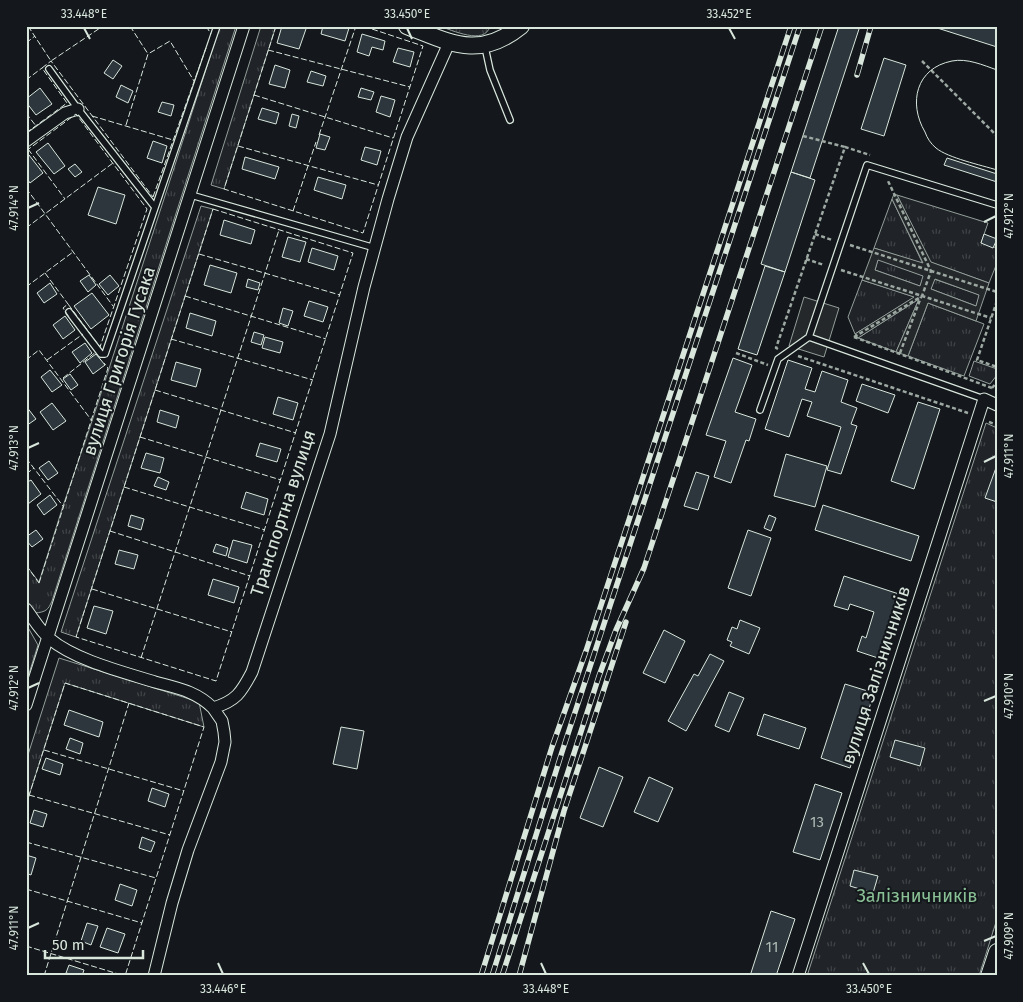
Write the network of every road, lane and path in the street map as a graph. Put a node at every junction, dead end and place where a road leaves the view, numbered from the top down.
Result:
1 (216, 26) edge
2 (244, 26) edge
3 (407, 26) edge
4 (521, 26) edge
5 (449, 43) junction
6 (485, 44) junction
7 (922, 61) dead end
8 (49, 69) dead end
9 (78, 109) junction
10 (510, 120) dead end
11 (803, 136) dead end
12 (997, 136) edge
13 (26, 141) edge
14 (845, 147) junction
15 (883, 170) junction
16 (191, 195) junction
17 (997, 205) edge
18 (154, 206) junction
19 (815, 234) junction
20 (840, 242) junction
21 (375, 248) junction
22 (806, 259) junction
23 (832, 267) junction
24 (931, 271) junction
25 (997, 292) edge
26 (922, 296) junction
27 (997, 301) edge
28 (69, 312) dead end
29 (991, 318) junction
30 (809, 337) junction
31 (787, 352) junction
32 (736, 353) dead end
33 (900, 353) junction
34 (769, 366) dead end
35 (997, 367) edge
36 (992, 388) dead end
37 (984, 399) junction
38 (997, 405) edge
39 (760, 410) dead end
40 (978, 417) junction
41 (997, 425) edge
42 (26, 609) edge
43 (48, 638) junction
44 (26, 705) edge
45 (213, 708) junction
46 (997, 952) edge
47 (154, 976) edge
48 (798, 976) edge
49 (989, 976) edge

1 - 18 lane
2 - 16 street, вулиця Григорія Гусака
3 - 5 street
4 - 6 street
5 - 6 street
5 - 21 street, Транспортна вулиця
6 - 10 lane
7 - 12 path
8 - 9 lane
9 - 13 street
9 - 18 lane
11 - 14 path
14 - 15 path
14 - 19 path
15 - 17 lane
15 - 20 lane
15 - 24 path
16 - 21 lane
16 - 43 street, вулиця Григорія Гусака
18 - 28 lane
19 - 20 path
19 - 22 path
20 - 23 lane
20 - 24 path
21 - 45 street, Транспортна вулиця
22 - 23 path
22 - 31 path
23 - 26 path
23 - 30 lane
24 - 25 path
24 - 26 path
26 - 29 path
26 - 33 path
26 - 33 path
27 - 29 path
29 - 35 path
30 - 31 lane
30 - 37 lane
31 - 39 lane
31 - 40 path
32 - 34 path
33 - 36 path
37 - 38 street
37 - 40 street, вулиця Залізничників
40 - 41 path
40 - 48 street, вулиця Залізничників
42 - 43 street
43 - 44 street, вулиця Григорія Гусака
43 - 45 street
45 - 47 street
46 - 49 street

